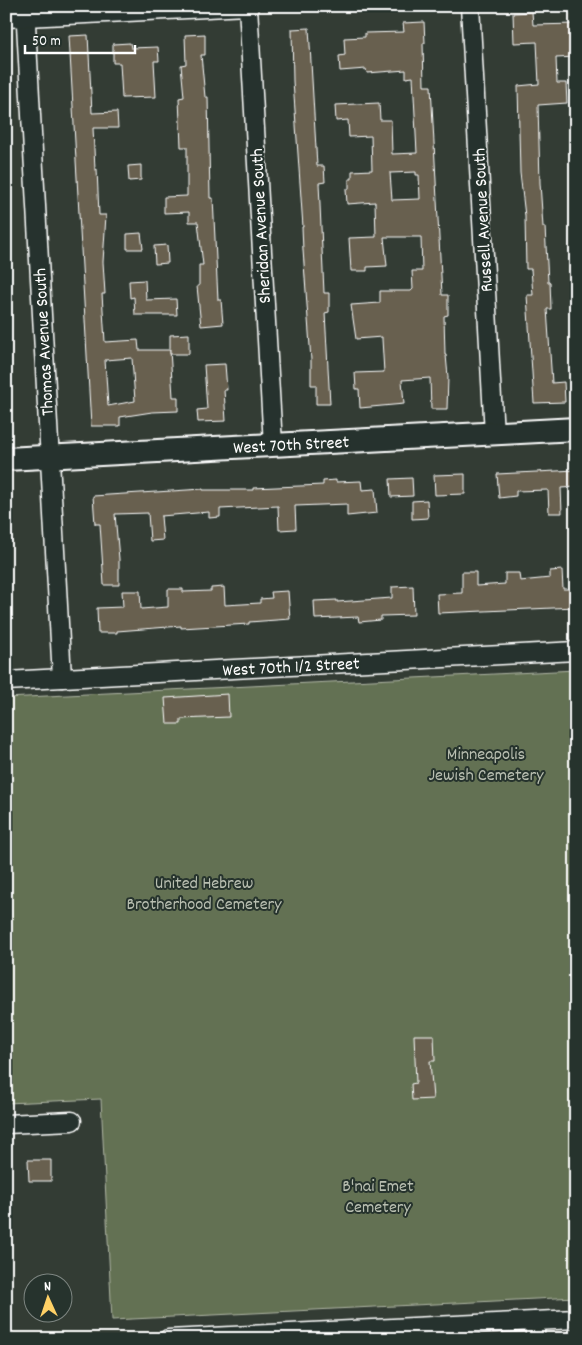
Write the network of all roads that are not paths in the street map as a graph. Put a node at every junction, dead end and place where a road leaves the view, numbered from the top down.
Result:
1 (248, 6) edge
2 (470, 6) edge
3 (25, 12) edge
4 (6, 18) edge
5 (576, 429) edge
6 (494, 434) junction
7 (273, 445) junction
8 (50, 456) junction
9 (6, 459) edge
10 (576, 651) edge
11 (62, 678) junction
12 (6, 681) edge
13 (72, 1121) dead end
14 (6, 1124) edge
15 (576, 1319) edge
16 (535, 1321) junction
17 (315, 1336) edge
18 (168, 1339) edge
19 (536, 1339) edge

1 - 3 street
1 - 7 street, Sheridan Avenue South
2 - 6 street, Russell Avenue South
3 - 4 street
3 - 8 street, Thomas Avenue South
5 - 6 street, West 70th Street
6 - 7 street, West 70th Street
7 - 8 street, West 70th Street
8 - 9 street, West 70th Street
8 - 11 street, Thomas Avenue South
10 - 11 street, West 70th 1/2 Street
11 - 12 street, West 70th 1/2 Street
13 - 14 street
15 - 16 street
16 - 17 street
16 - 19 street
17 - 18 street

